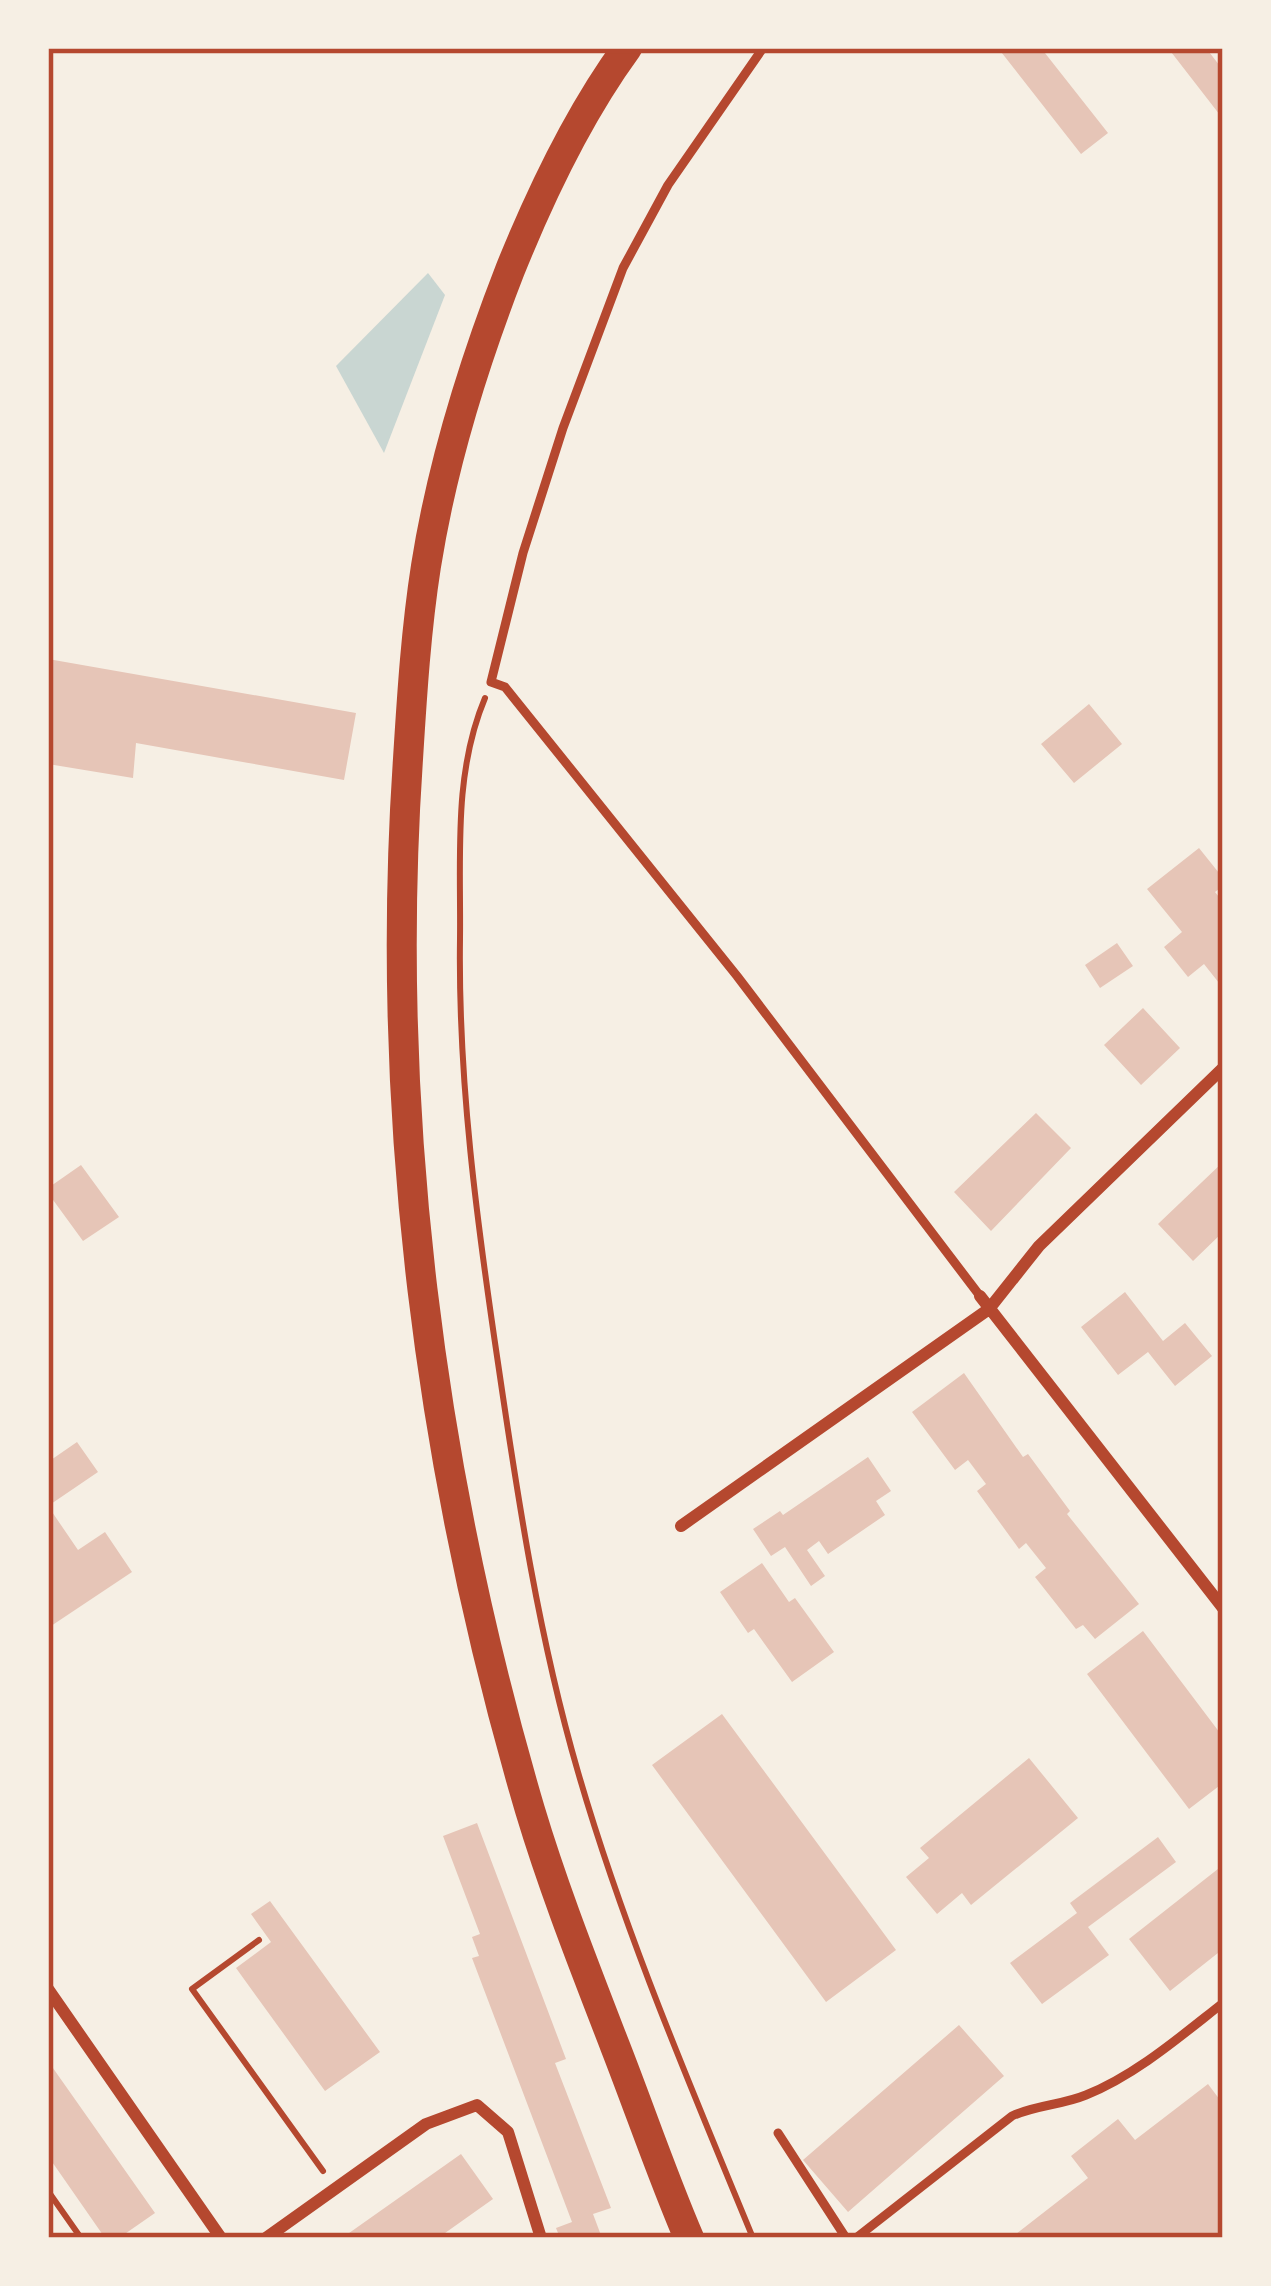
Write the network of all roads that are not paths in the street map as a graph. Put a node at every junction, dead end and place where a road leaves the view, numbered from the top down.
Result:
1 (627, 48) edge
2 (763, 48) edge
3 (1223, 1068) edge
4 (980, 1296) joint
5 (989, 1309) junction
6 (681, 1526) dead end
7 (1223, 1607) edge
8 (48, 1989) edge
9 (1223, 2003) edge
10 (778, 2133) dead end
11 (221, 2238) edge
12 (266, 2238) edge
13 (541, 2238) edge
14 (689, 2238) edge
15 (846, 2238) edge
16 (856, 2238) edge

1 - 14 main road
2 - 4 lane
3 - 5 street
4 - 5 street
5 - 6 street
5 - 7 street
8 - 11 street
9 - 16 lane
10 - 15 lane
12 - 13 street

